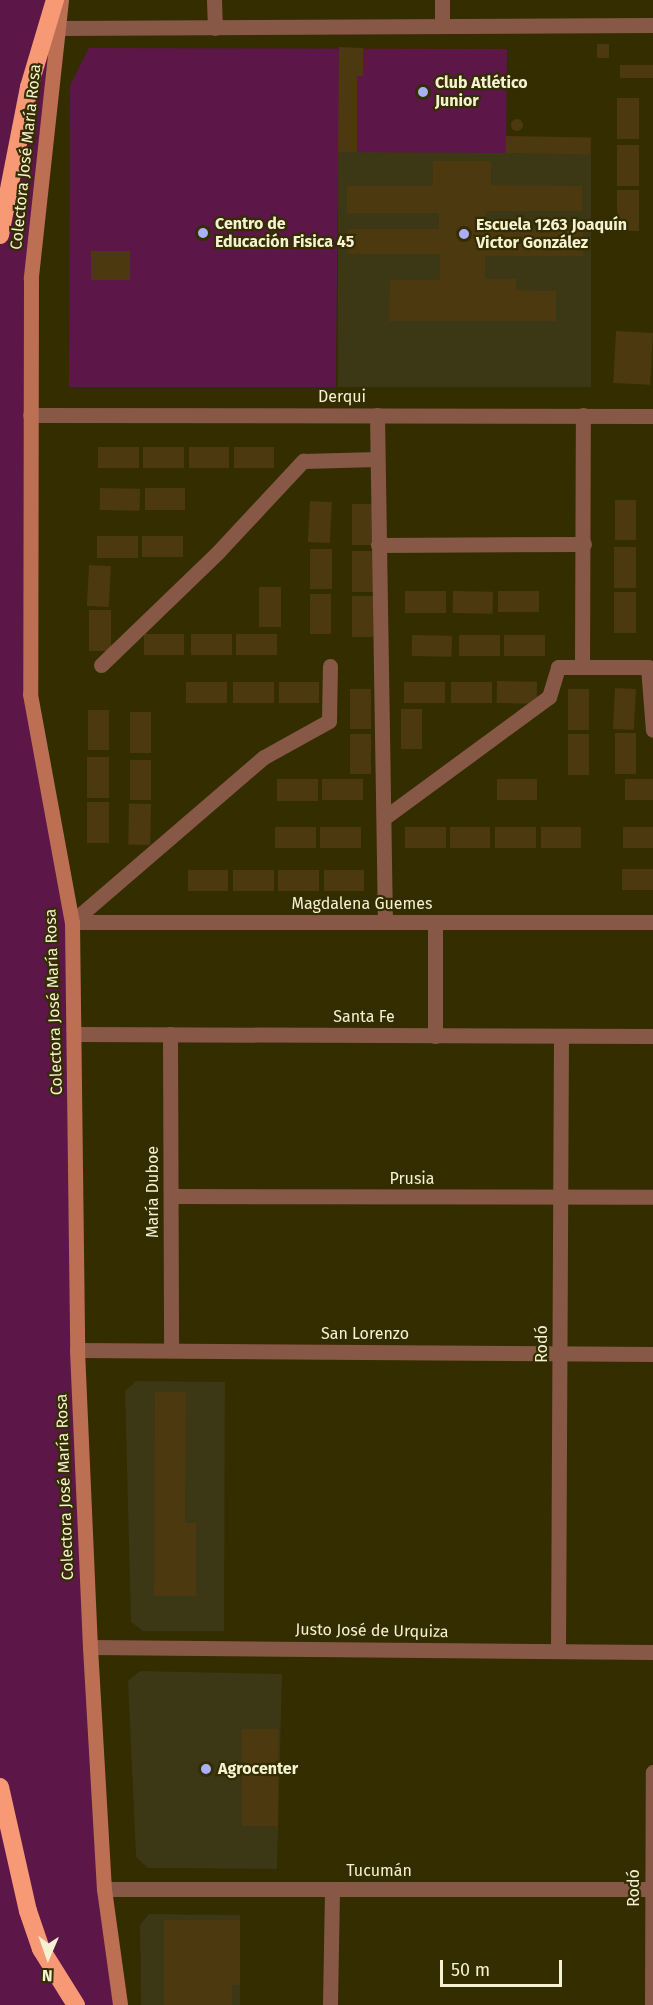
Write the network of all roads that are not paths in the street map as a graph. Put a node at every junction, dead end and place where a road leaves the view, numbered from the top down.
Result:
1 (54, 0) edge
2 (61, 0) edge
3 (214, 0) edge
4 (442, 0) edge
5 (653, 25) edge
6 (442, 26) junction
7 (58, 27) junction
8 (215, 28) junction
9 (0, 235) edge
10 (30, 415) junction
11 (377, 415) junction
12 (583, 416) junction
13 (653, 416) edge
14 (377, 459) junction
15 (584, 544) junction
16 (378, 545) junction
17 (101, 665) dead end
18 (330, 666) dead end
19 (582, 667) junction
20 (653, 730) edge
21 (384, 818) junction
22 (72, 922) junction
23 (386, 922) junction
24 (435, 922) junction
25 (653, 922) edge
26 (76, 1034) junction
27 (170, 1034) junction
28 (435, 1035) junction
29 (561, 1036) junction
30 (653, 1036) edge
31 (171, 1196) junction
32 (559, 1197) junction
33 (653, 1197) edge
34 (77, 1350) junction
35 (171, 1350) junction
36 (560, 1353) junction
37 (653, 1354) edge
38 (90, 1647) junction
39 (558, 1651) junction
40 (653, 1652) edge
41 (653, 1772) edge
42 (0, 1787) edge
43 (104, 1889) junction
44 (332, 1889) junction
45 (653, 1889) edge
46 (76, 2005) edge
47 (120, 2005) edge
48 (330, 2005) edge
49 (652, 2005) edge

1 - 9 highway
2 - 7 main road, Colectora José María Rosa
3 - 8 street
4 - 6 street
5 - 6 street
6 - 8 street
7 - 8 street
7 - 10 main road, Colectora José María Rosa
10 - 11 street, Derqui
10 - 22 main road, Colectora José María Rosa
11 - 12 street, Derqui
11 - 14 street
12 - 13 street, Derqui
12 - 15 street
14 - 16 street
14 - 17 street
15 - 16 street
15 - 19 street
16 - 21 street
18 - 22 street
19 - 20 street
19 - 21 street
21 - 23 street
22 - 23 street, Magdalena Guemes
22 - 26 main road, Colectora José María Rosa
23 - 24 street, Magdalena Guemes
24 - 25 street, Magdalena Guemes
24 - 28 street
26 - 27 street, Santa Fe
26 - 34 main road, Colectora José María Rosa
27 - 28 street, Santa Fe
27 - 31 street, María Duboe
28 - 29 street, Santa Fe
29 - 30 street, Santa Fe
29 - 32 street, Rodó
31 - 32 street, Prusia
31 - 35 street, María Duboe
32 - 33 street, Prusia
32 - 36 street, Rodó
34 - 35 street, San Lorenzo
34 - 38 main road, Colectora José María Rosa
35 - 36 street, San Lorenzo
36 - 37 street, San Lorenzo
36 - 39 street, Rodó
38 - 39 street, Justo José de Urquiza
38 - 43 main road, Colectora José María Rosa
39 - 40 street, Justo José de Urquiza
41 - 45 street, Rodó
42 - 46 highway
43 - 44 street, Tucumán
43 - 47 main road, Colectora José María Rosa
44 - 45 street, Tucumán
44 - 48 street
45 - 49 street, Rodó

